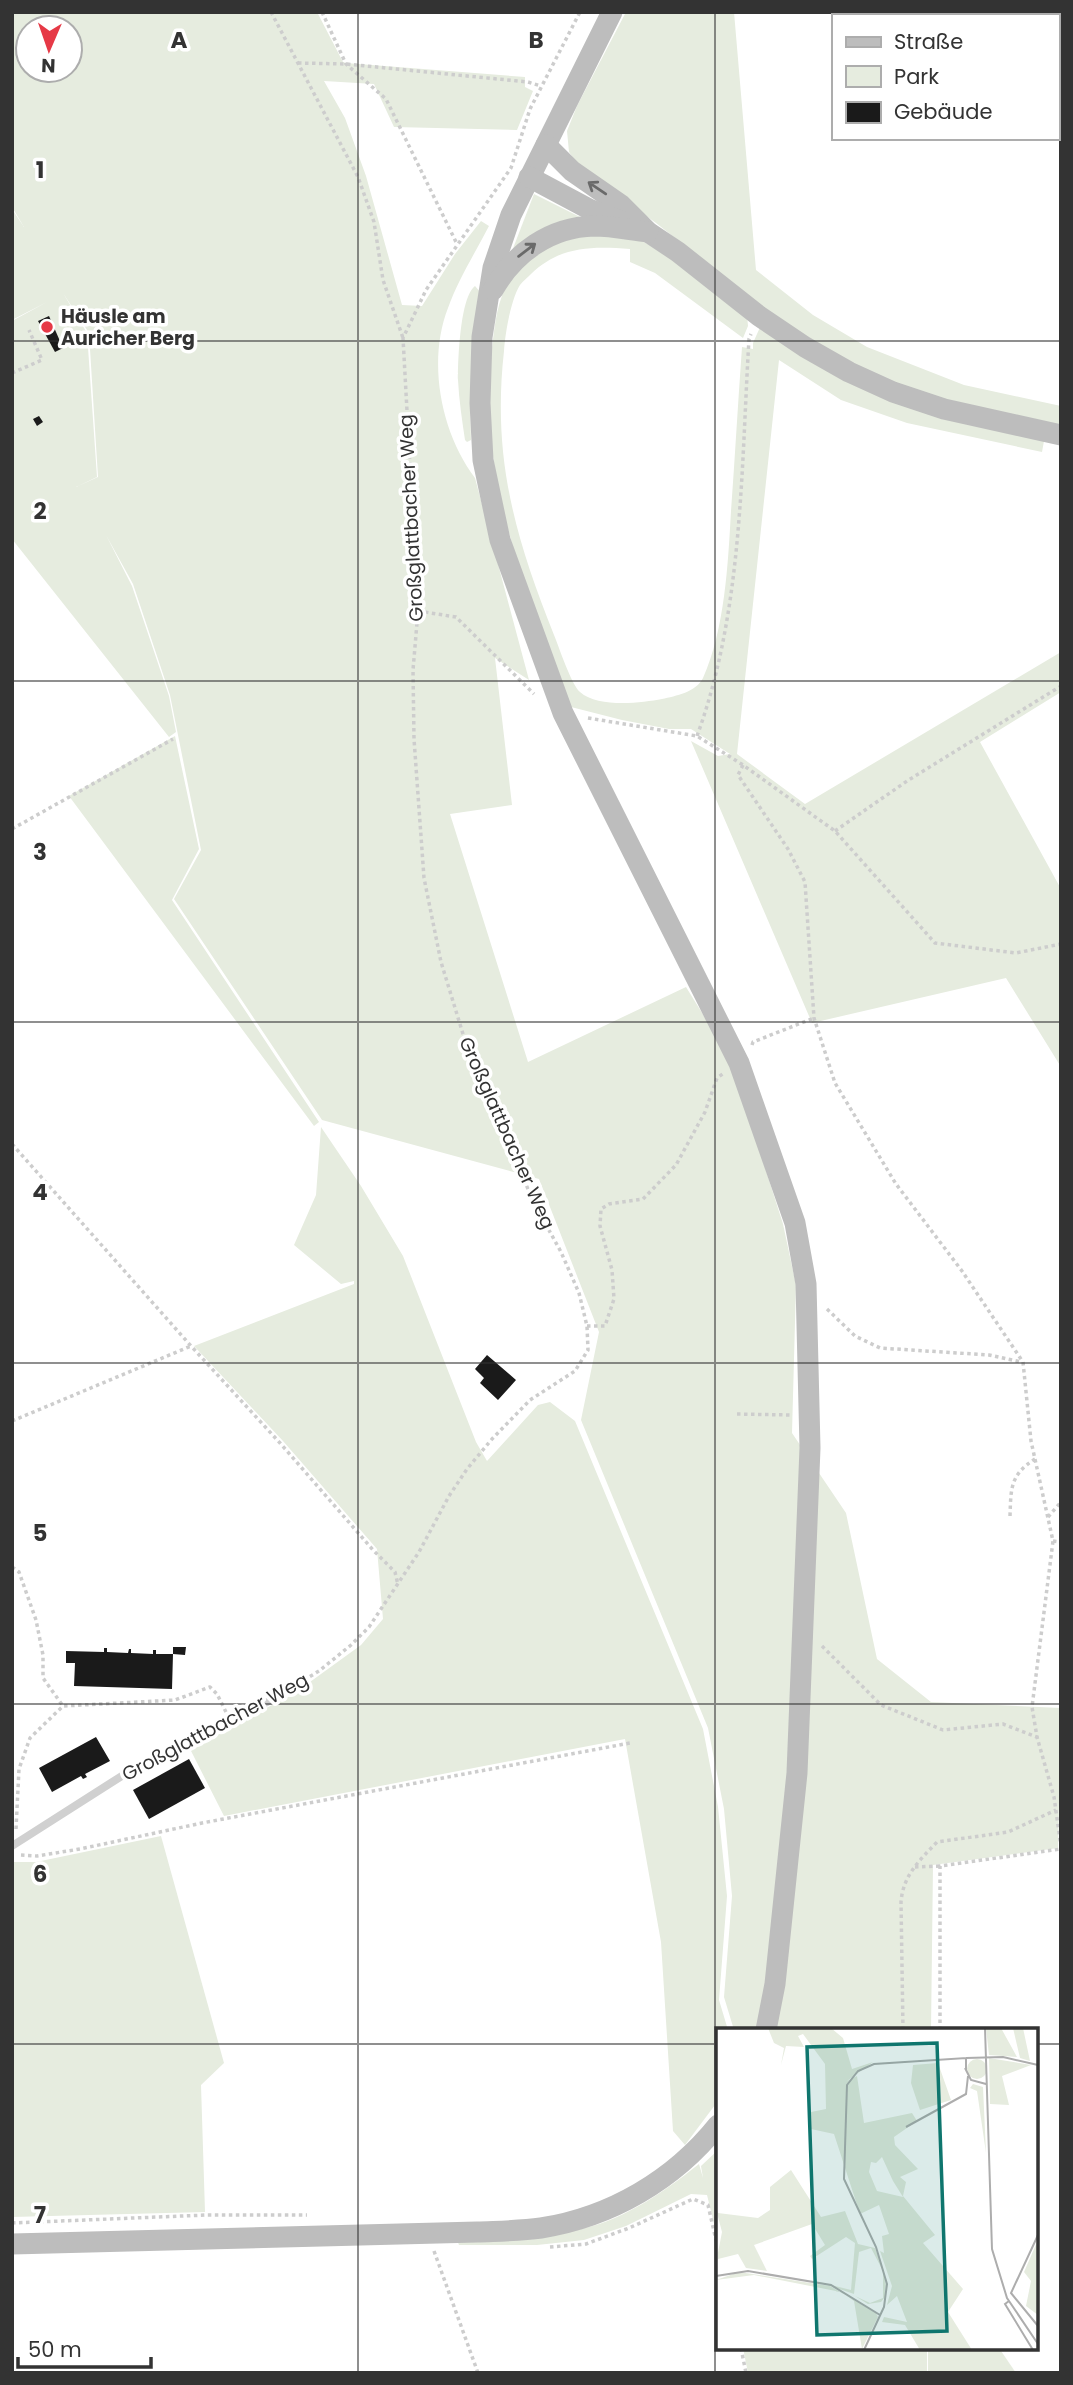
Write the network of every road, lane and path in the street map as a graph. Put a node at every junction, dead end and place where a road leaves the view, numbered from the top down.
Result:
1 (271, 12) edge
2 (321, 12) edge
3 (580, 12) edge
4 (612, 12) edge
5 (298, 63) junction
6 (346, 64) junction
7 (541, 86) junction
8 (546, 145) junction
9 (520, 173) junction
10 (648, 232) junction
11 (457, 244) junction
12 (486, 304) junction
13 (759, 316) junction
14 (29, 330) dead end
15 (403, 338) junction
16 (12, 373) edge
17 (1061, 435) edge
18 (418, 611) junction
19 (1061, 686) edge
20 (563, 713) junction
21 (697, 736) junction
22 (173, 739) dead end
23 (743, 765) junction
24 (12, 829) edge
25 (835, 831) junction
26 (1061, 944) edge
27 (814, 1018) junction
28 (753, 1042) dead end
29 (739, 1063) junction
30 (12, 1144) edge
31 (825, 1308) dead end
32 (587, 1326) junction
33 (191, 1346) junction
34 (1023, 1362) junction
35 (737, 1415) dead end
36 (799, 1415) dead end
37 (12, 1421) edge
38 (1035, 1459) junction
39 (1061, 1502) edge
40 (1010, 1516) dead end
41 (1048, 1517) junction
42 (1053, 1541) junction
43 (1061, 1542) edge
44 (12, 1567) edge
45 (398, 1585) junction
46 (803, 1626) junction
47 (275, 1698) joint
48 (63, 1706) junction
49 (231, 1720) junction
50 (1037, 1737) junction
51 (630, 1743) dead end
52 (1056, 1810) junction
53 (15, 1843) edge
54 (1061, 1848) edge
55 (12, 1854) edge
56 (940, 1866) junction
57 (915, 1867) junction
58 (766, 2028) edge
59 (902, 2028) edge
60 (940, 2028) edge
61 (716, 2127) edge
62 (12, 2244) edge
63 (433, 2248) dead end
64 (741, 2350) edge
65 (478, 2373) edge
66 (747, 2373) edge

1 - 5 path
2 - 6 path
3 - 7 path, Großglattbacher Weg
4 - 8 main road
5 - 6 path
5 - 15 path
6 - 7 path
6 - 11 path
7 - 9 path, Großglattbacher Weg
8 - 9 main road
10 -> 8 main road
9 - 10 main road
9 - 11 path, Großglattbacher Weg
9 - 12 main road
12 -> 10 main road
10 - 13 main road
11 - 15 path, Großglattbacher Weg
12 - 20 main road
13 - 17 main road
13 - 21 path
14 - 16 path
15 - 18 path, Großglattbacher Weg
18 - 20 path
18 - 32 path, Großglattbacher Weg
19 - 25 path
20 - 21 path
20 - 29 main road
21 - 23 path
22 - 24 path
23 - 25 path
23 - 27 path
25 - 26 path
27 - 28 path
27 - 34 path
29 - 32 path
29 - 46 main road
30 - 33 path
31 - 34 path
32 - 45 path, Großglattbacher Weg
33 - 37 path
33 - 45 path
34 - 38 path
35 - 36 path
38 - 40 path
38 - 41 path
39 - 41 path
41 - 42 path
42 - 43 path
42 - 50 path
44 - 48 path
45 - 47 path, Großglattbacher Weg
46 - 50 path
46 - 58 main road
47 - 49 lane, Großglattbacher Weg
48 - 49 path
48 - 53 path
49 - 53 lane, Großglattbacher Weg
50 - 52 path
51 - 55 path
52 - 54 path
52 - 57 path
54 - 56 path
56 - 57 path
56 - 60 path
57 - 59 path
61 - 62 main road
63 - 65 path
64 - 66 path

